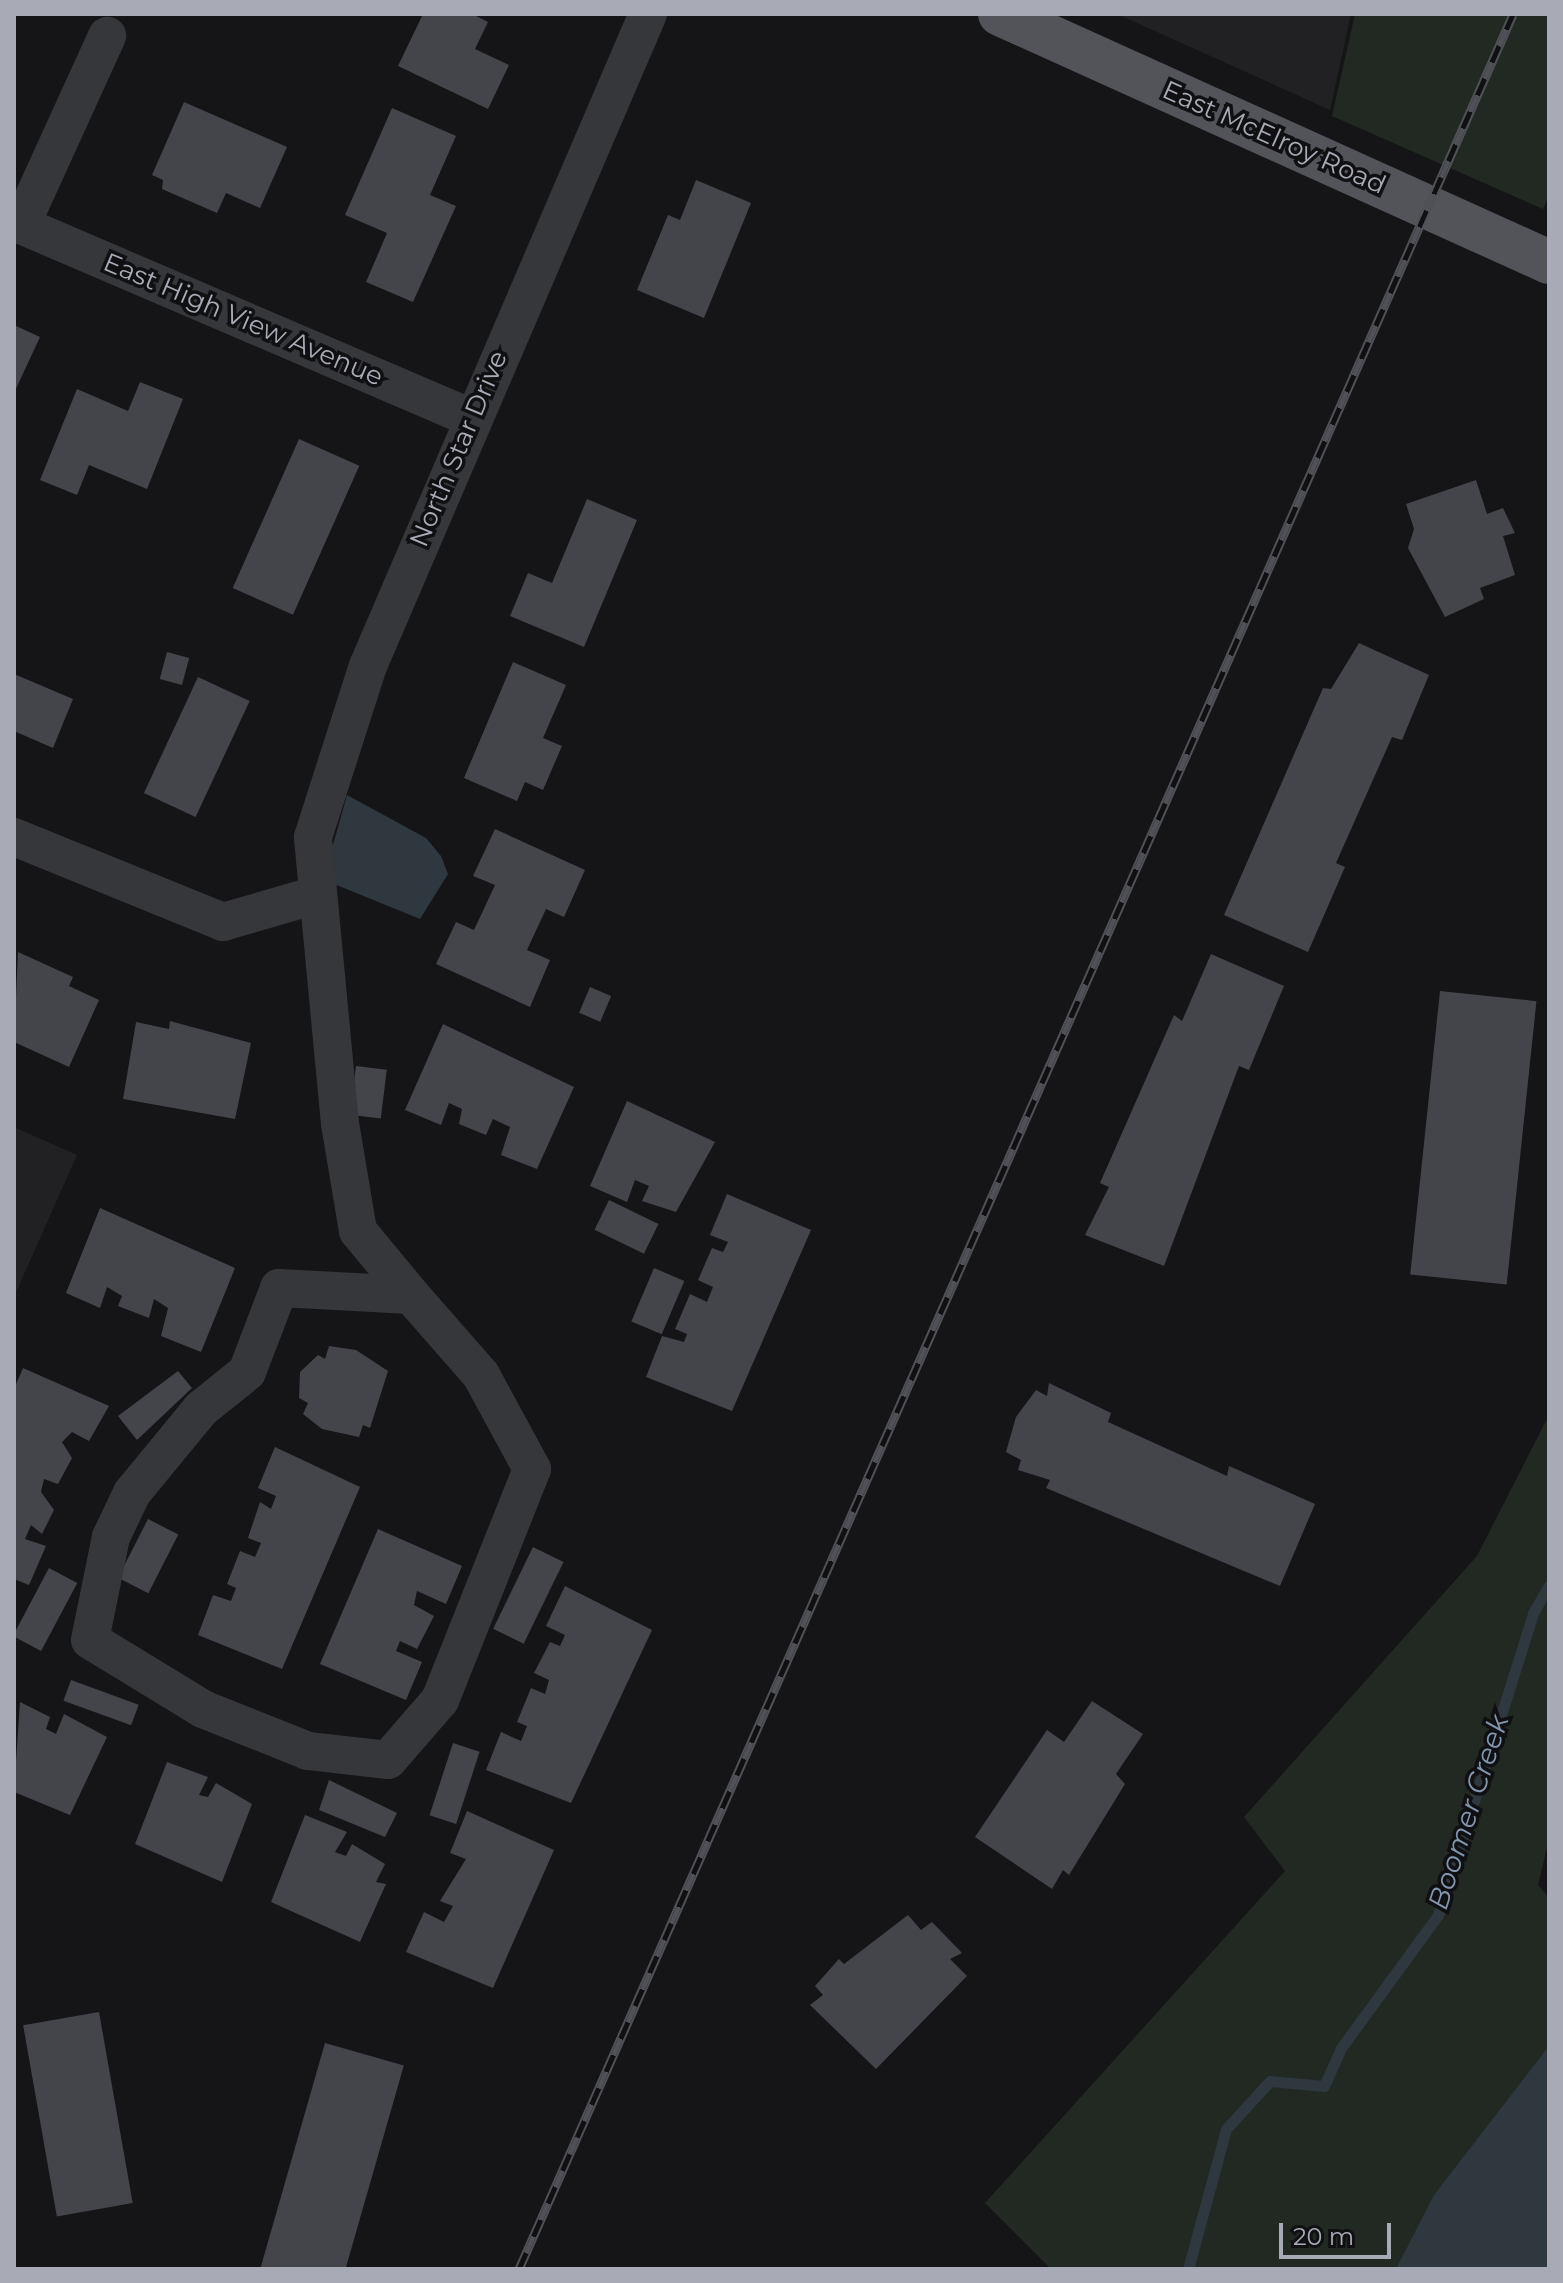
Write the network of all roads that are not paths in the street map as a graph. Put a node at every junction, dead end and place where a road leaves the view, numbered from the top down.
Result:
1 (648, 14) edge
2 (1000, 14) edge
3 (107, 36) dead end
4 (18, 223) edge
5 (1549, 262) edge
6 (471, 418) junction
7 (14, 837) edge
8 (316, 895) junction
9 (411, 1295) junction

1 - 6 street, North Star Drive
2 - 5 main road, East McElroy Road
3 - 4 street
4 - 6 street, East High View Avenue
6 - 8 street, North Star Drive
7 - 8 street
8 - 9 street, North Star Drive
9 - 9 street, North Star Drive

